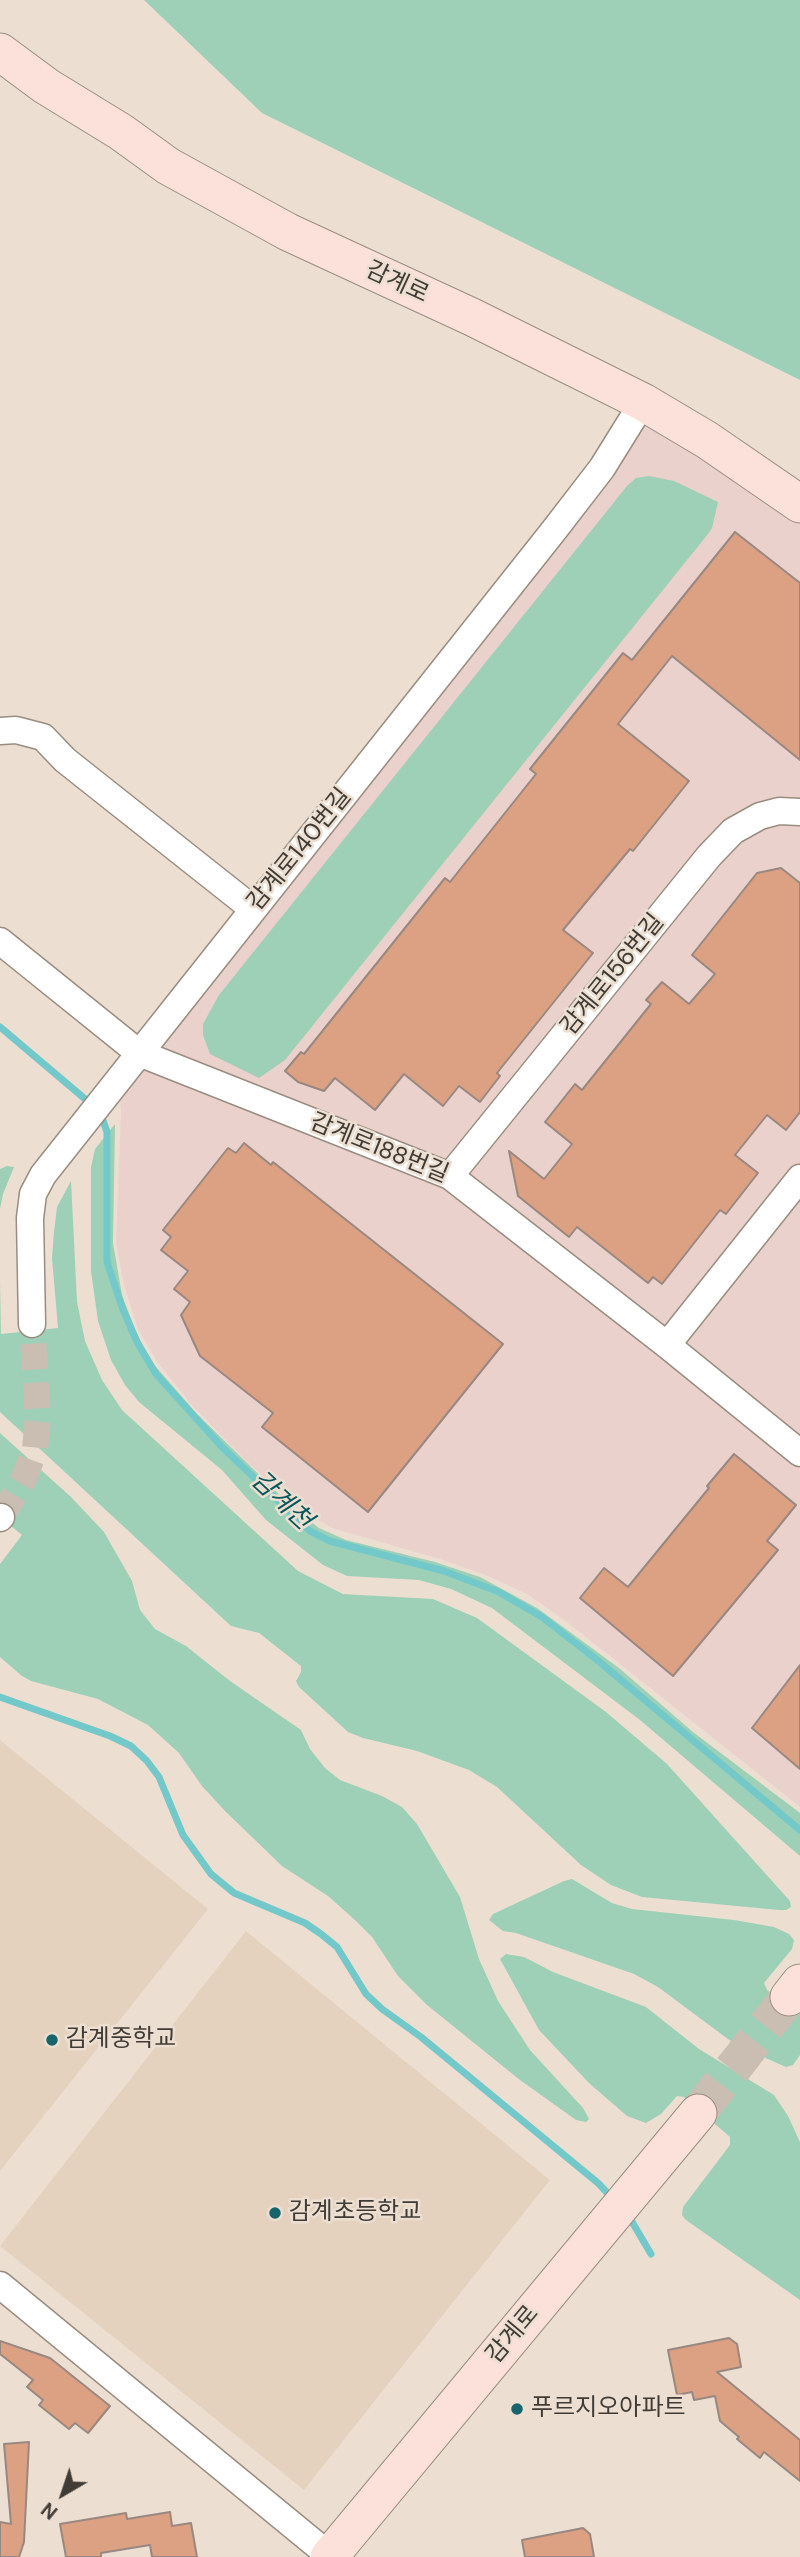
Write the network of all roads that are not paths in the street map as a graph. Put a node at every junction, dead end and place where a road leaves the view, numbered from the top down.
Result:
1 (0, 52) edge
2 (643, 401) junction
3 (800, 504) edge
4 (0, 731) edge
5 (800, 812) edge
6 (253, 909) junction
7 (0, 941) edge
8 (139, 1053) junction
9 (450, 1176) junction
10 (800, 1178) edge
11 (32, 1324) tunnel mouth
12 (667, 1345) junction
13 (800, 1453) edge
14 (698, 2113) tunnel mouth
15 (0, 2285) edge
16 (329, 2556) edge

1 - 2 main road, 감계로
2 - 3 main road, 감계로
2 - 6 street, 감계로140번길
4 - 6 street
5 - 9 street, 감계로156번길
6 - 8 street, 감계로140번길
7 - 8 street, 감계로188번길
8 - 9 street, 감계로188번길
8 - 11 street, 감계로140번길
9 - 12 street, 감계로188번길
10 - 12 street
12 - 13 street, 감계로188번길
14 - 16 main road, 감계로
15 - 16 street

